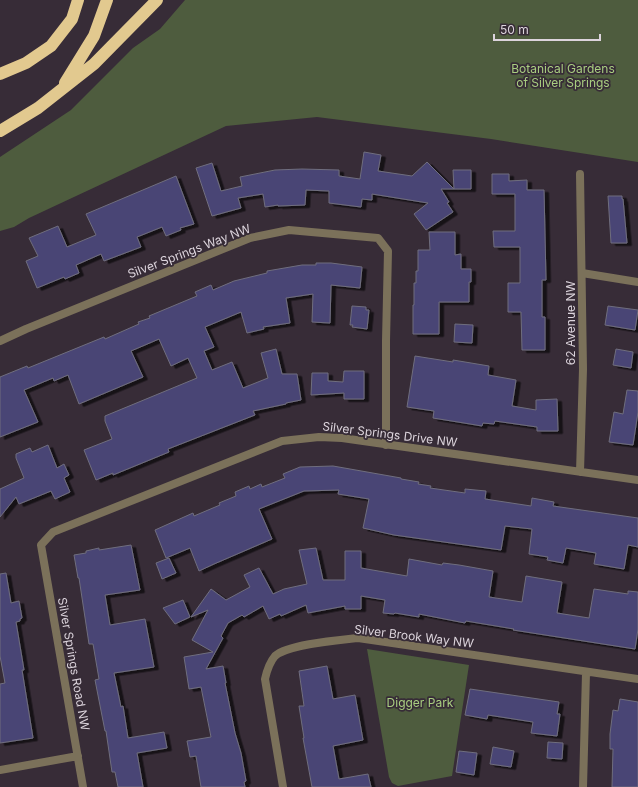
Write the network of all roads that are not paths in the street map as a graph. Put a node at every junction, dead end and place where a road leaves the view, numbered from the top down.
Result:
1 (78, 0) edge
2 (107, 0) edge
3 (156, 0) edge
4 (0, 74) edge
5 (61, 91) junction
6 (0, 131) edge
7 (580, 174) dead end
8 (582, 273) junction
9 (638, 282) edge
10 (0, 341) edge
11 (386, 445) junction
12 (580, 472) junction
13 (638, 480) edge
14 (41, 546) joint
15 (586, 673) junction
16 (638, 679) edge
17 (78, 756) junction
18 (0, 770) edge
19 (83, 787) edge
20 (283, 787) edge
21 (583, 787) edge

1 - 4 highway
2 - 5 highway
3 - 5 highway
5 - 6 highway
7 - 8 street, 62 Avenue NW
8 - 9 street
8 - 12 street, 62 Avenue NW
10 - 11 street, Silver Springs Way NW
11 - 12 street, Silver Springs Drive NW
11 - 14 street, Silver Springs Drive NW
12 - 13 street, Silver Springs Drive NW
14 - 17 street, Silver Springs Road NW
15 - 16 street, Silver Brook Way NW
15 - 20 street, Silver Brook Way NW
15 - 21 street
17 - 18 street
17 - 19 street, Silver Springs Road NW

